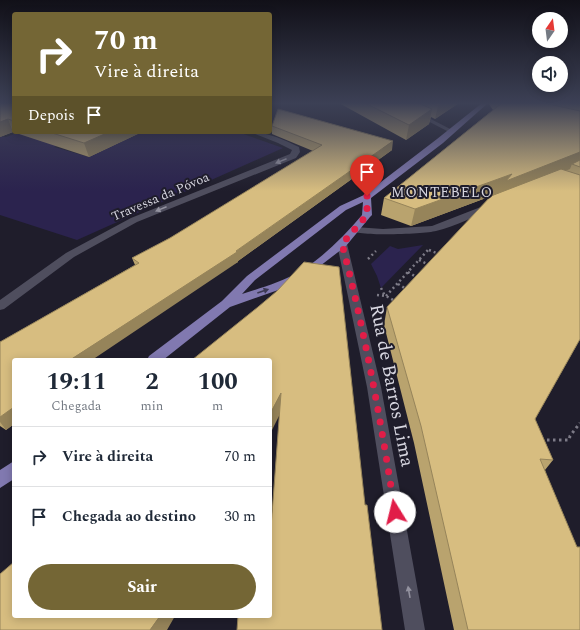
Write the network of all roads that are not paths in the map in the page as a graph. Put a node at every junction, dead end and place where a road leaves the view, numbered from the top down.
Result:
1 (450, 132) edge
2 (259, 134) edge
3 (367, 196) junction
4 (497, 203) edge
5 (355, 230) junction
6 (342, 244) junction
7 (226, 304) junction
8 (0, 306) edge
9 (157, 358) edge
10 (12, 471) edge
11 (0, 480) edge
12 (415, 630) edge

1 - 3 main road
2 -> 8 street, Travessa da Póvoa
3 - 5 main road
3 - 7 main road
4 - 5 street
5 - 6 main road
7 -> 6 main road
12 -> 6 street, Rua de Barros Lima
7 - 9 main road
10 - 11 main road

